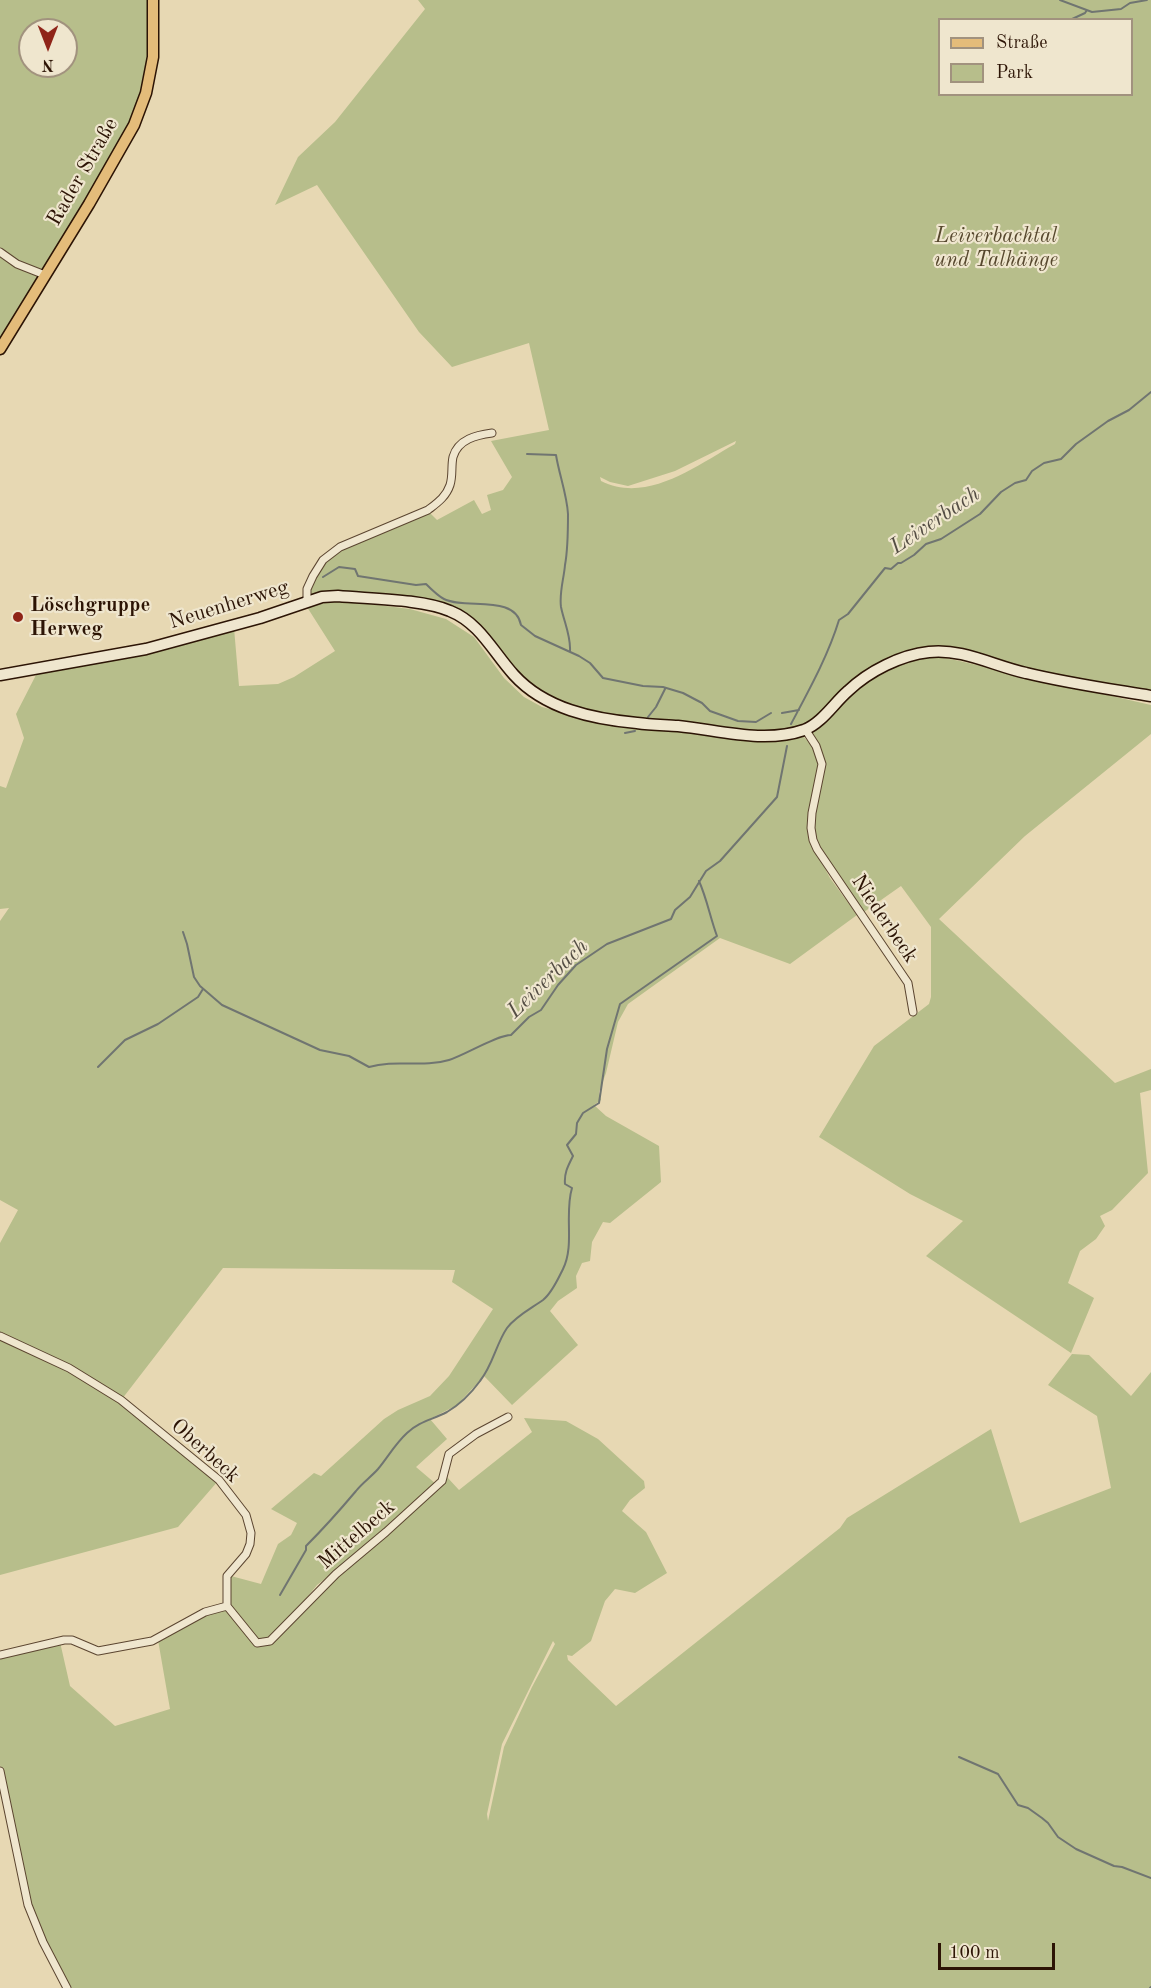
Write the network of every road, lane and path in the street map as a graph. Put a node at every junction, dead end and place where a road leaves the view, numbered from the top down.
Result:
1 (153, 0) edge
2 (0, 252) edge
3 (45, 275) junction
4 (0, 349) edge
5 (492, 433) dead end
6 (307, 601) junction
7 (0, 675) edge
8 (1151, 696) edge
9 (805, 729) junction
10 (913, 1012) dead end
11 (0, 1336) edge
12 (508, 1417) dead end
13 (227, 1606) junction
14 (0, 1655) edge
15 (0, 1771) edge
16 (67, 1988) edge

1 - 3 main road, Rader Straße
2 - 3 street
3 - 4 main road, Rader Straße
5 - 6 street, Neuenherweg
6 - 7 street, Neuenherweg
6 - 9 street
8 - 9 street
9 - 10 street, Niederbeck
11 - 13 street, Oberbeck
12 - 13 street, Mittelbeck
13 - 14 street
15 - 16 street

